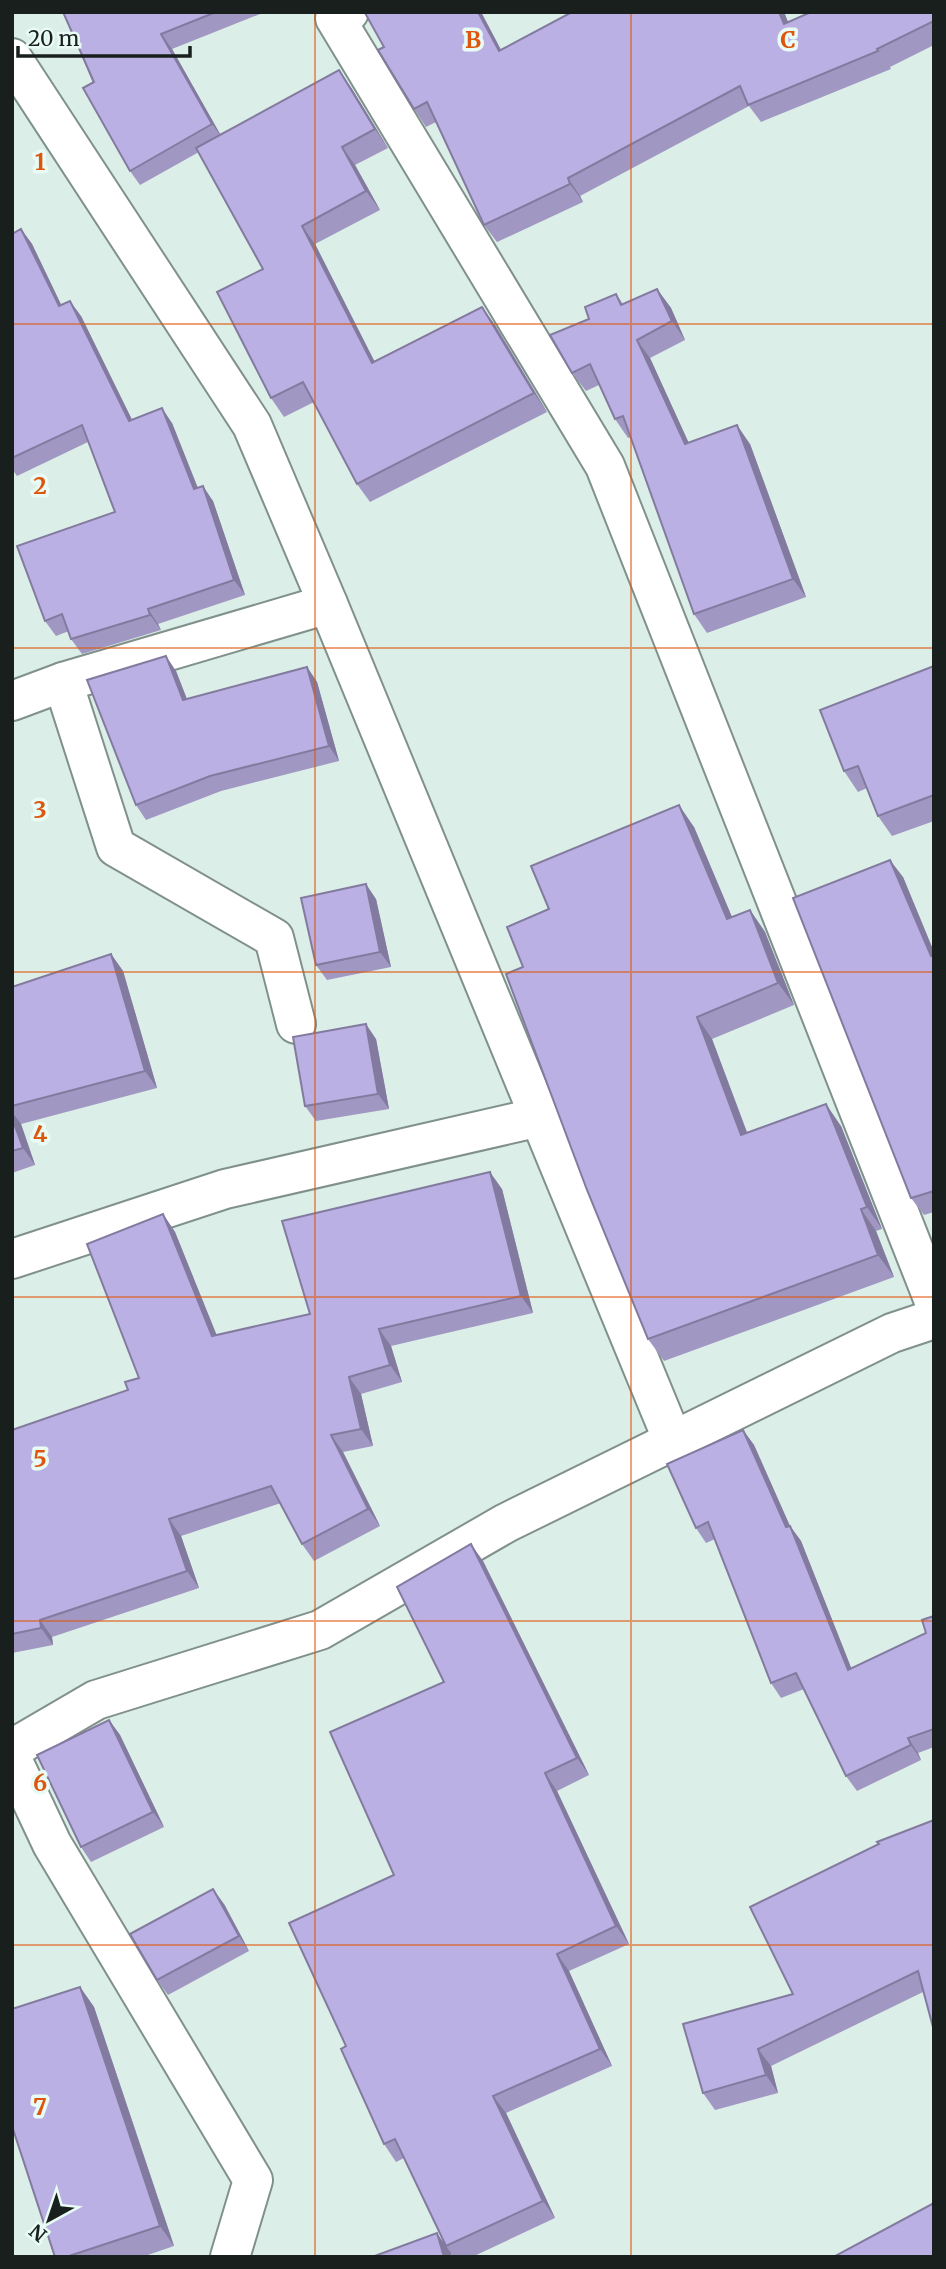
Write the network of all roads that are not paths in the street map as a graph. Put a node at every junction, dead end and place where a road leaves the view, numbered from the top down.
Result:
1 (349, 12) edge
2 (12, 58) edge
3 (328, 604) junction
4 (63, 682) junction
5 (12, 701) edge
6 (296, 1024) dead end
7 (540, 1117) junction
8 (12, 1259) edge
9 (934, 1301) edge
10 (934, 1319) edge
11 (673, 1441) junction
12 (12, 1749) edge
13 (12, 1759) edge
14 (230, 2257) edge

1 - 9 street
2 - 3 street
3 - 4 street
3 - 7 street
4 - 5 street
4 - 6 street
7 - 8 street
7 - 11 street
10 - 11 street
11 - 12 street
13 - 14 street

